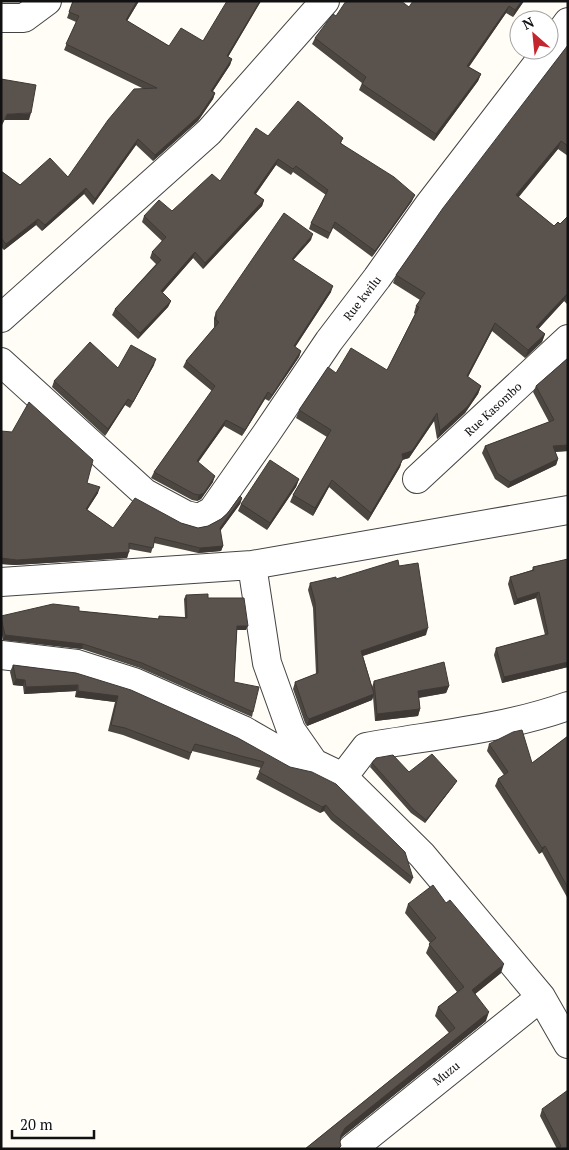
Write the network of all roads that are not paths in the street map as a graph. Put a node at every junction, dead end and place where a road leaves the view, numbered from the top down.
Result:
1 (47, 1) edge
2 (325, 1) edge
3 (1, 18) edge
4 (568, 22) edge
5 (559, 34) edge
6 (540, 60) edge
7 (1, 318) edge
8 (568, 339) edge
9 (1, 362) edge
10 (417, 479) dead end
11 (568, 510) edge
12 (252, 565) junction
13 (1, 582) edge
14 (1, 655) edge
15 (568, 706) edge
16 (314, 763) junction
17 (343, 777) junction
18 (541, 997) junction
19 (565, 1032) edge
20 (352, 1149) edge

1 - 3 street
2 - 7 street
4 - 5 street, Rue kwilu
6 - 9 street, Rue kwilu
8 - 10 street, Rue Kasombo
11 - 12 street
12 - 13 street
12 - 16 street
14 - 16 street
15 - 17 street
16 - 17 street
17 - 18 street
18 - 19 street
18 - 20 street, Muzu

